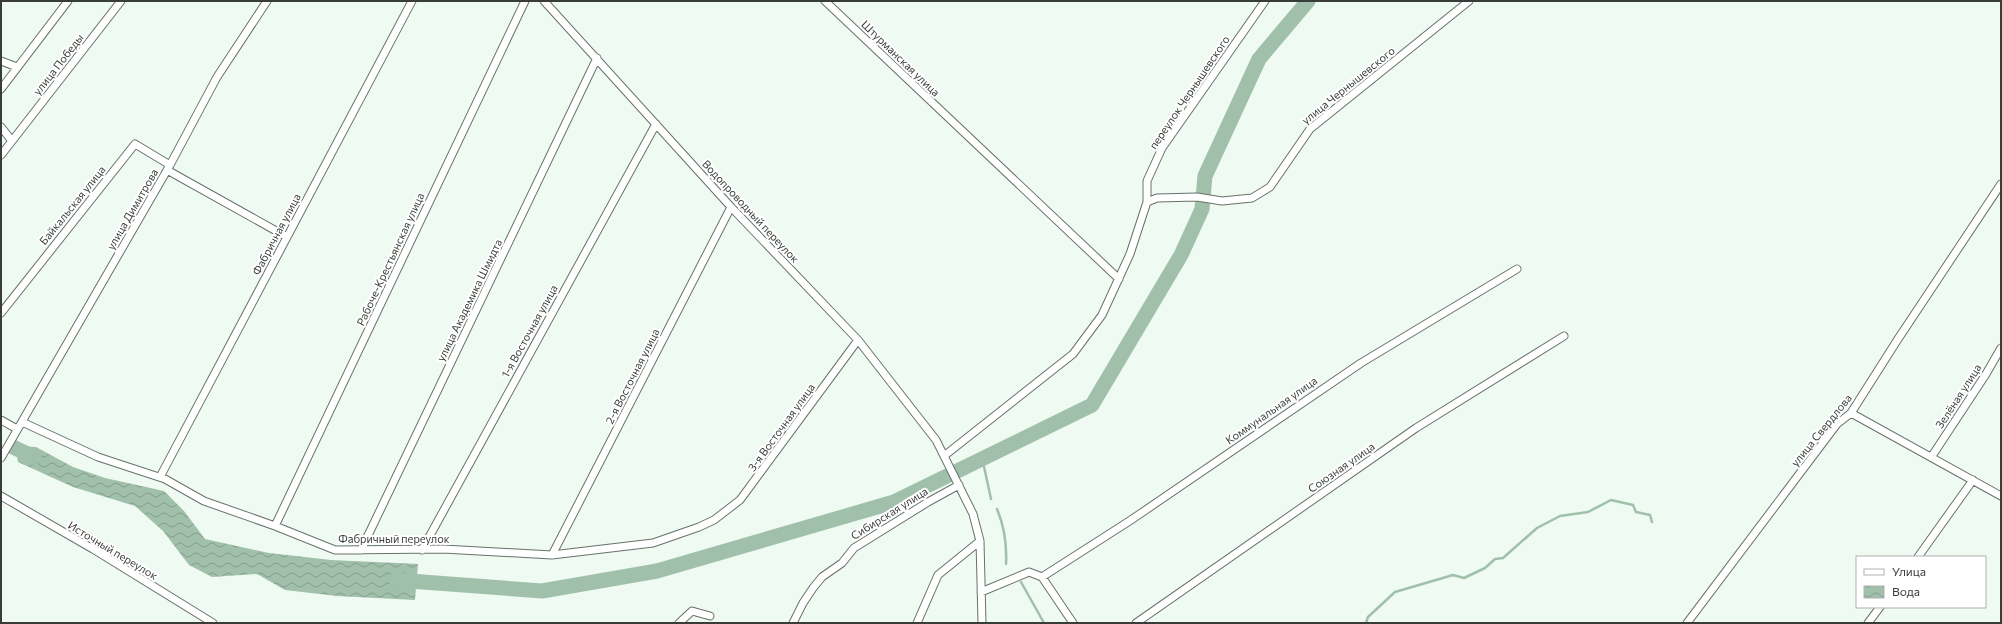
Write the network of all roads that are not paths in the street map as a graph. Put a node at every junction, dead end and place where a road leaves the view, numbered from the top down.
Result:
1 (68, 1) edge
2 (121, 1) edge
3 (267, 1) edge
4 (412, 1) edge
5 (525, 1) edge
6 (544, 1) edge
7 (825, 1) edge
8 (1265, 1) edge
9 (1469, 1) edge
10 (597, 58) junction
11 (1, 61) edge
12 (17, 67) junction
13 (1, 89) edge
14 (656, 124) junction
15 (1, 127) edge
16 (12, 141) junction
17 (1, 155) edge
18 (169, 167) junction
19 (2001, 184) edge
20 (1146, 202) junction
21 (731, 207) junction
22 (287, 237) junction
23 (1517, 269) dead end
24 (1119, 279) junction
25 (1, 313) edge
26 (1564, 336) dead end
27 (858, 340) junction
28 (2001, 348) edge
29 (1851, 413) junction
30 (1, 420) edge
31 (22, 422) junction
32 (17, 429) junction
33 (944, 456) junction
34 (1932, 456) junction
35 (1, 458) edge
36 (160, 477) junction
37 (1973, 480) junction
38 (959, 485) junction
39 (1, 496) edge
40 (2001, 496) edge
41 (714, 520) joint
42 (275, 526) junction
43 (980, 541) junction
44 (361, 550) junction
45 (422, 550) junction
46 (552, 555) junction
47 (1919, 556) edge
48 (1042, 577) junction
49 (981, 592) junction
50 (1879, 608) edge
51 (710, 616) dead end
52 (213, 623) edge
53 (679, 623) edge
54 (793, 623) edge
55 (917, 623) edge
56 (982, 623) edge
57 (1073, 623) edge
58 (1136, 623) edge
59 (1686, 623) edge
60 (1868, 623) edge

1 - 12 street
2 - 16 street, улица Победы
3 - 18 street, улица Димитрова
4 - 22 street, Фабричная улица
5 - 42 street, Рабоче-Крестьянская улица
6 - 10 street, Водопроводный переулок
7 - 24 street, Штурманская улица
8 - 20 street, переулок Чернышевского
9 - 20 street, улица Чернышевского
10 - 14 street, Водопроводный переулок
10 - 44 street, улица Академика Шмидта
11 - 12 street
12 - 13 street
14 - 21 street, Водопроводный переулок
14 - 45 street, 1-я Восточная улица
15 - 16 street
16 - 17 street, улица Победы
18 - 22 street
18 - 25 street, Байкальская улица
18 - 31 street, улица Димитрова
19 - 29 street, улица Свердлова
20 - 24 street, переулок Чернышевского
21 - 27 street, Водопроводный переулок
21 - 46 street, 2-я Восточная улица
22 - 36 street, Фабричная улица
23 - 48 street, Коммунальная улица
24 - 33 street, переулок Чернышевского
26 - 58 street, Союзная улица
27 - 33 street, Водопроводный переулок
27 - 41 street, 3-я Восточная улица
28 - 34 street, Зелёная улица
29 - 34 street
29 - 59 street, улица Свердлова
30 - 32 street
31 - 32 street, улица Димитрова
31 - 36 street, Фабричный переулок
32 - 35 street, улица Димитрова
33 - 38 street, Водопроводный переулок
34 - 37 street
36 - 42 street, Фабричный переулок
37 - 40 street
37 - 47 street
38 - 43 street, Водопроводный переулок
38 - 54 street, Сибирская улица
39 - 52 street, Источный переулок
41 - 46 street, Фабричный переулок
42 - 44 street, Фабричный переулок
43 - 49 street, Водопроводный переулок
43 - 55 street
44 - 45 street, Фабричный переулок
45 - 46 street, Фабричный переулок
48 - 49 street
48 - 57 street
49 - 56 street, Водопроводный переулок
50 - 60 street
51 - 53 street

